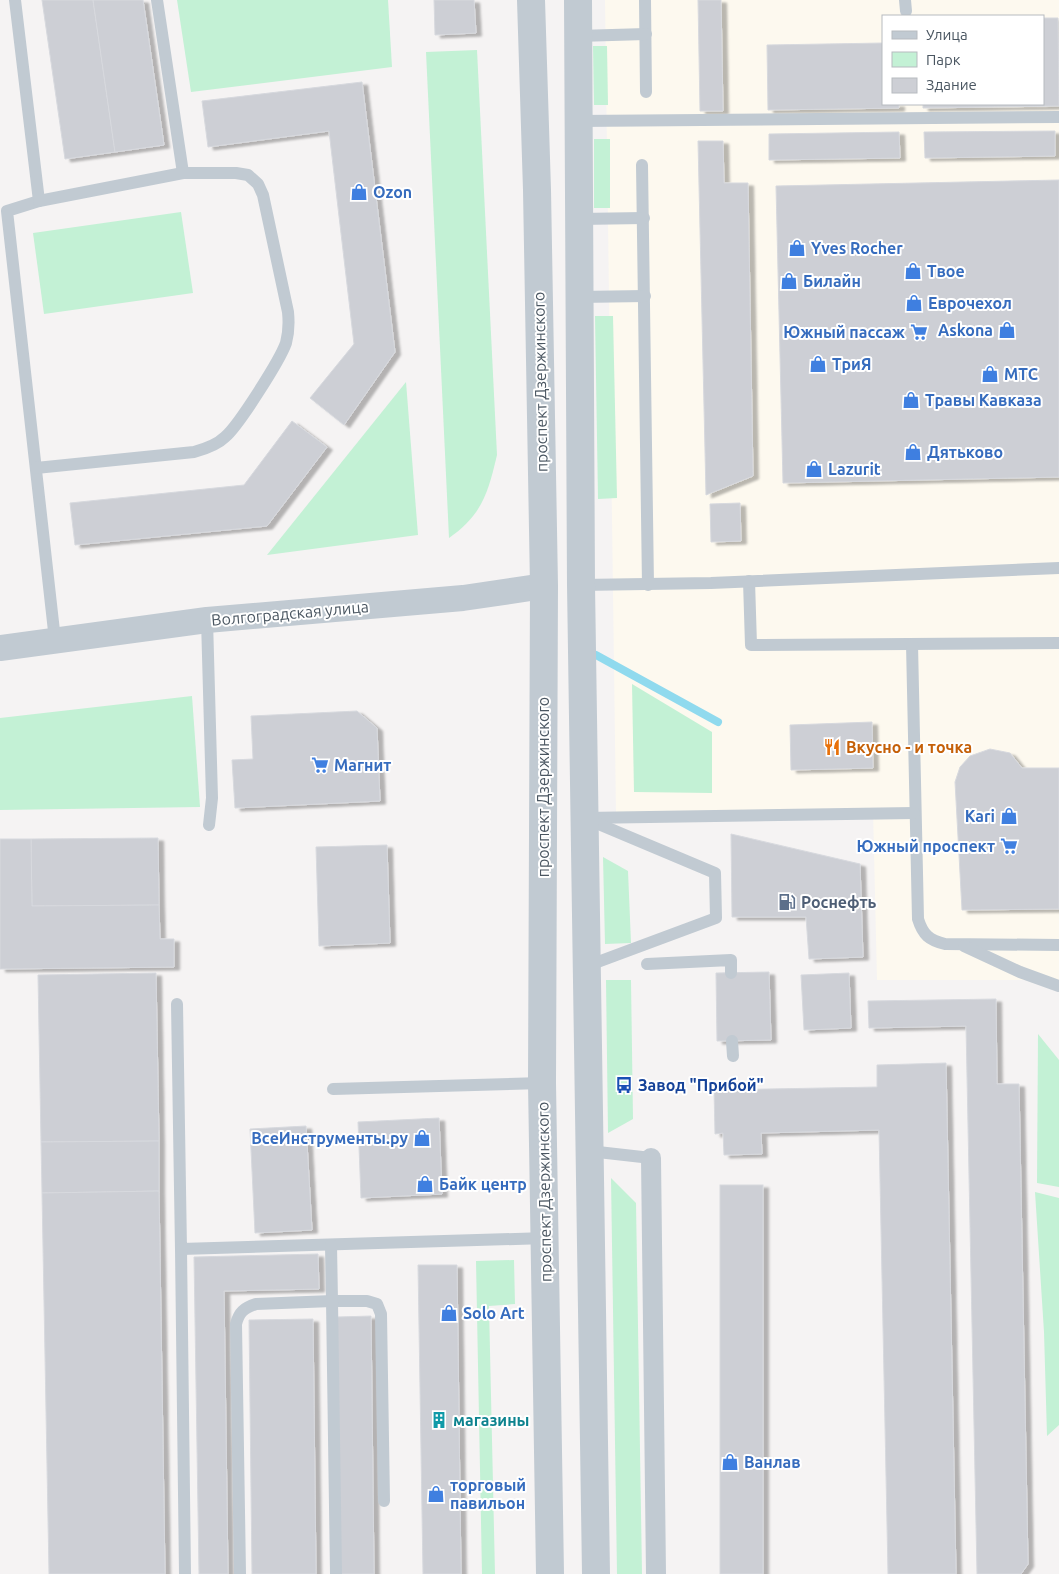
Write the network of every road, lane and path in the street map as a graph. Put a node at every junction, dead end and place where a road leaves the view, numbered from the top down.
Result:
1 (15, 0) edge
2 (157, 0) edge
3 (531, 0) edge
4 (578, 0) edge
5 (646, 0) edge
6 (646, 34) junction
7 (578, 36) junction
8 (646, 92) dead end
9 (1059, 116) edge
10 (578, 121) junction
11 (642, 166) dead end
12 (183, 173) junction
13 (39, 201) junction
14 (4, 212) edge
15 (644, 218) junction
16 (579, 219) junction
17 (645, 296) junction
18 (579, 297) junction
19 (36, 468) junction
20 (1059, 568) edge
21 (749, 581) junction
22 (581, 585) junction
23 (648, 585) junction
24 (544, 586) junction
25 (207, 620) junction
26 (55, 640) junction
27 (1059, 643) edge
28 (912, 644) junction
29 (0, 648) edge
30 (914, 813) junction
31 (584, 818) junction
32 (209, 825) dead end
33 (960, 944) junction
34 (1059, 945) edge
35 (647, 964) dead end
36 (587, 966) junction
37 (731, 973) dead end
38 (1059, 986) edge
39 (177, 1004) dead end
40 (732, 1041) dead end
41 (733, 1056) dead end
42 (542, 1083) junction
43 (333, 1089) dead end
44 (590, 1151) junction
45 (651, 1158) joint
46 (546, 1238) junction
47 (331, 1245) junction
48 (180, 1250) junction
49 (332, 1301) junction
50 (384, 1501) dead end
51 (185, 1574) edge
52 (240, 1574) edge
53 (336, 1574) edge
54 (550, 1574) edge
55 (596, 1574) edge
56 (656, 1574) edge

1 - 13 lane
2 - 12 lane
3 - 24 street, проспект Дзержинского
4 - 7 street
5 - 6 lane
6 - 7 lane
6 - 8 lane
7 - 10 street
9 - 10 lane
10 - 16 street
11 - 15 lane
12 - 13 lane
12 - 19 lane
13 - 14 lane
14 - 19 lane
15 - 16 lane
15 - 17 lane
16 - 18 street
17 - 18 lane
17 - 23 lane
18 - 22 street
19 - 26 lane
20 - 21 lane
21 - 23 lane
21 - 28 lane
22 - 23 lane
22 - 24 street, Волгоградская улица
22 - 31 street
24 - 25 street, Волгоградская улица
24 - 42 street, проспект Дзержинского
25 - 26 street, Волгоградская улица
25 - 32 lane
26 - 29 street, Волгоградская улица
27 - 28 lane
28 - 30 lane
30 - 31 lane
30 - 33 lane
31 - 36 street
31 - 36 lane
33 - 34 lane
33 - 38 lane
35 - 37 lane
36 - 44 street
39 - 48 lane
40 - 41 lane
42 - 43 lane
42 - 46 street, проспект Дзержинского
44 - 45 lane
44 - 55 street
45 - 56 street
46 - 47 lane
46 - 54 street, проспект Дзержинского
47 - 48 lane
47 - 49 lane
48 - 51 lane
49 - 50 lane
49 - 52 lane
49 - 53 lane

